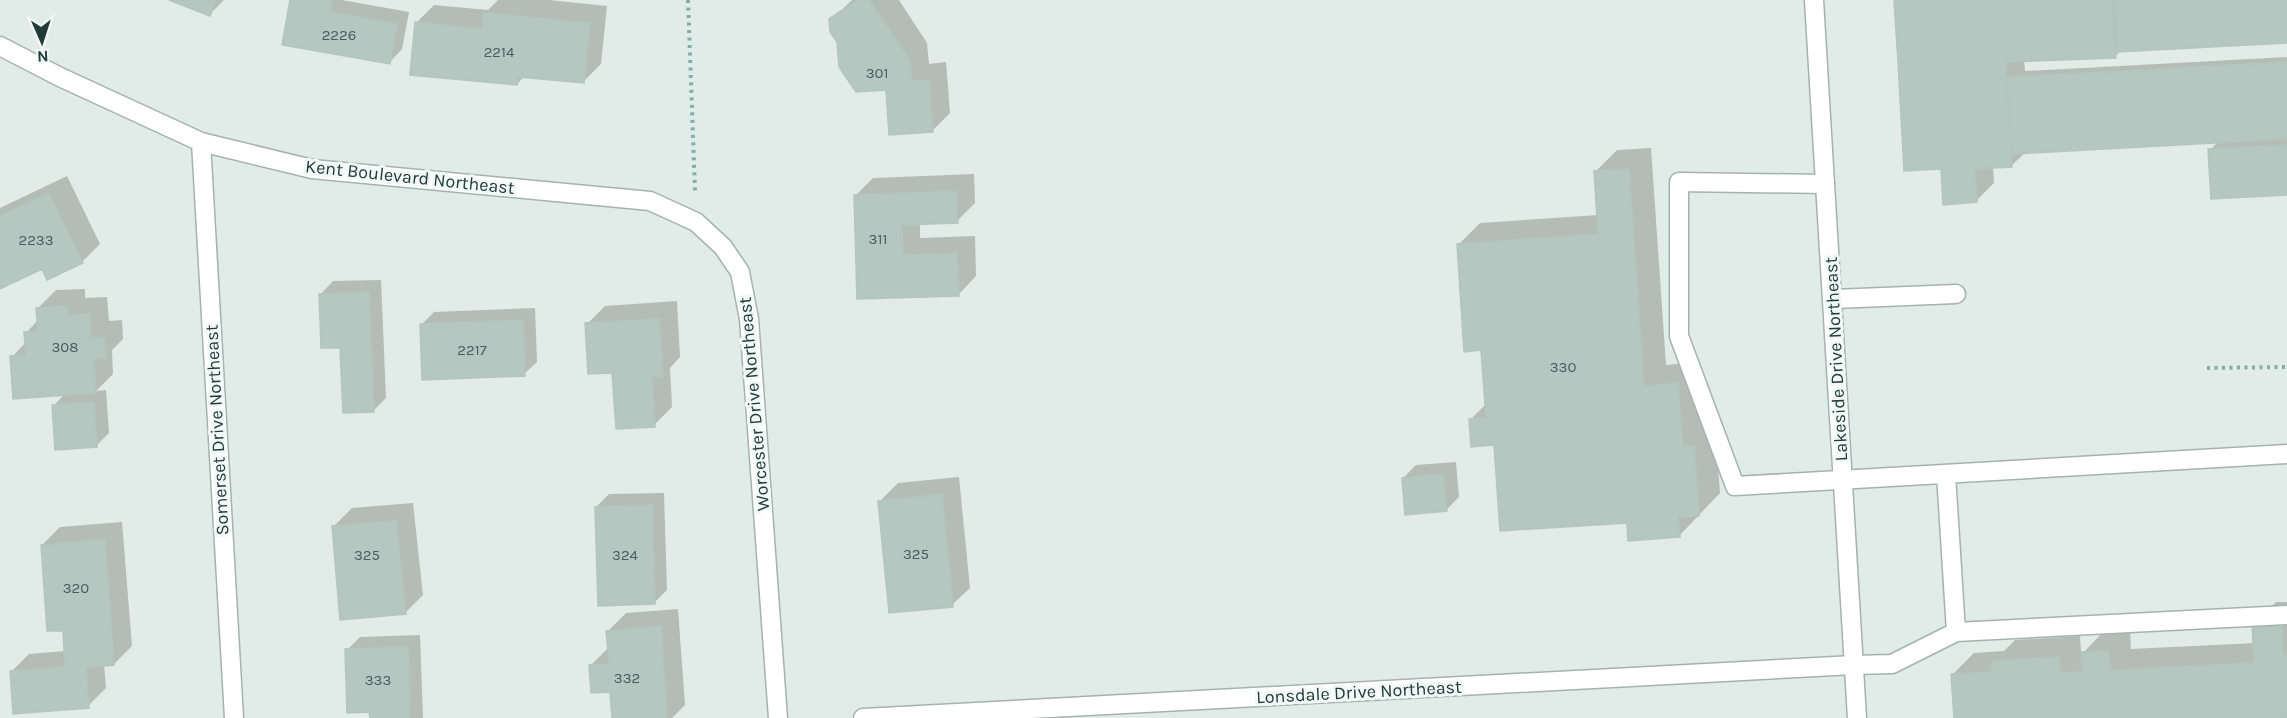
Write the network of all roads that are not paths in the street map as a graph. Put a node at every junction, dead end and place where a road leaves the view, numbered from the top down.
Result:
1 (1814, 0) edge
2 (0, 46) edge
3 (201, 142) junction
4 (1825, 184) junction
5 (696, 222) joint
6 (1956, 294) dead end
7 (1834, 299) junction
8 (2287, 454) edge
9 (1946, 474) junction
10 (1843, 480) junction
11 (2287, 615) edge
12 (1956, 632) junction
13 (1854, 666) junction
14 (234, 718) edge
15 (778, 718) edge
16 (863, 718) edge
17 (1857, 718) edge

1 - 4 street, Lakeside Drive Northeast
2 - 3 street, Kent Boulevard Northeast
3 - 5 street, Kent Boulevard Northeast
3 - 14 street, Somerset Drive Northeast
4 - 7 street, Lakeside Drive Northeast
4 - 10 street
5 - 15 street, Worcester Drive Northeast
6 - 7 street
7 - 10 street, Lakeside Drive Northeast
8 - 9 street
9 - 10 street
9 - 12 street
10 - 13 street, Lakeside Drive Northeast
11 - 12 street
12 - 13 street, Lonsdale Drive Northeast
13 - 16 street, Lonsdale Drive Northeast
13 - 17 street, Lakeside Drive Northeast

